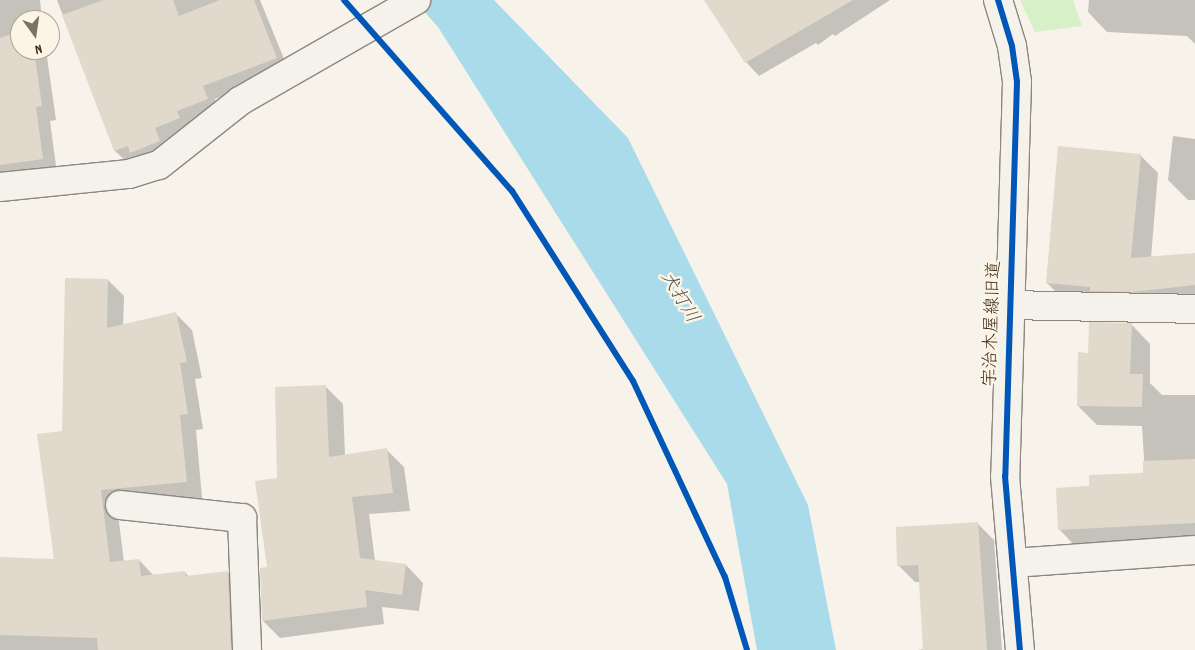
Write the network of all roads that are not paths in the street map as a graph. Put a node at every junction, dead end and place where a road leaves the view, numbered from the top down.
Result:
1 (416, 0) edge
2 (998, 0) edge
3 (0, 187) edge
4 (1009, 305) junction
5 (1195, 309) edge
6 (120, 506) dead end
7 (1195, 550) edge
8 (1013, 563) junction
9 (246, 650) edge
10 (1020, 650) edge

1 - 3 street
2 - 4 street, 宇治木屋線旧道
4 - 5 street
4 - 8 street, 宇治木屋線旧道
6 - 9 street
7 - 8 street
8 - 10 street, 宇治木屋線旧道

